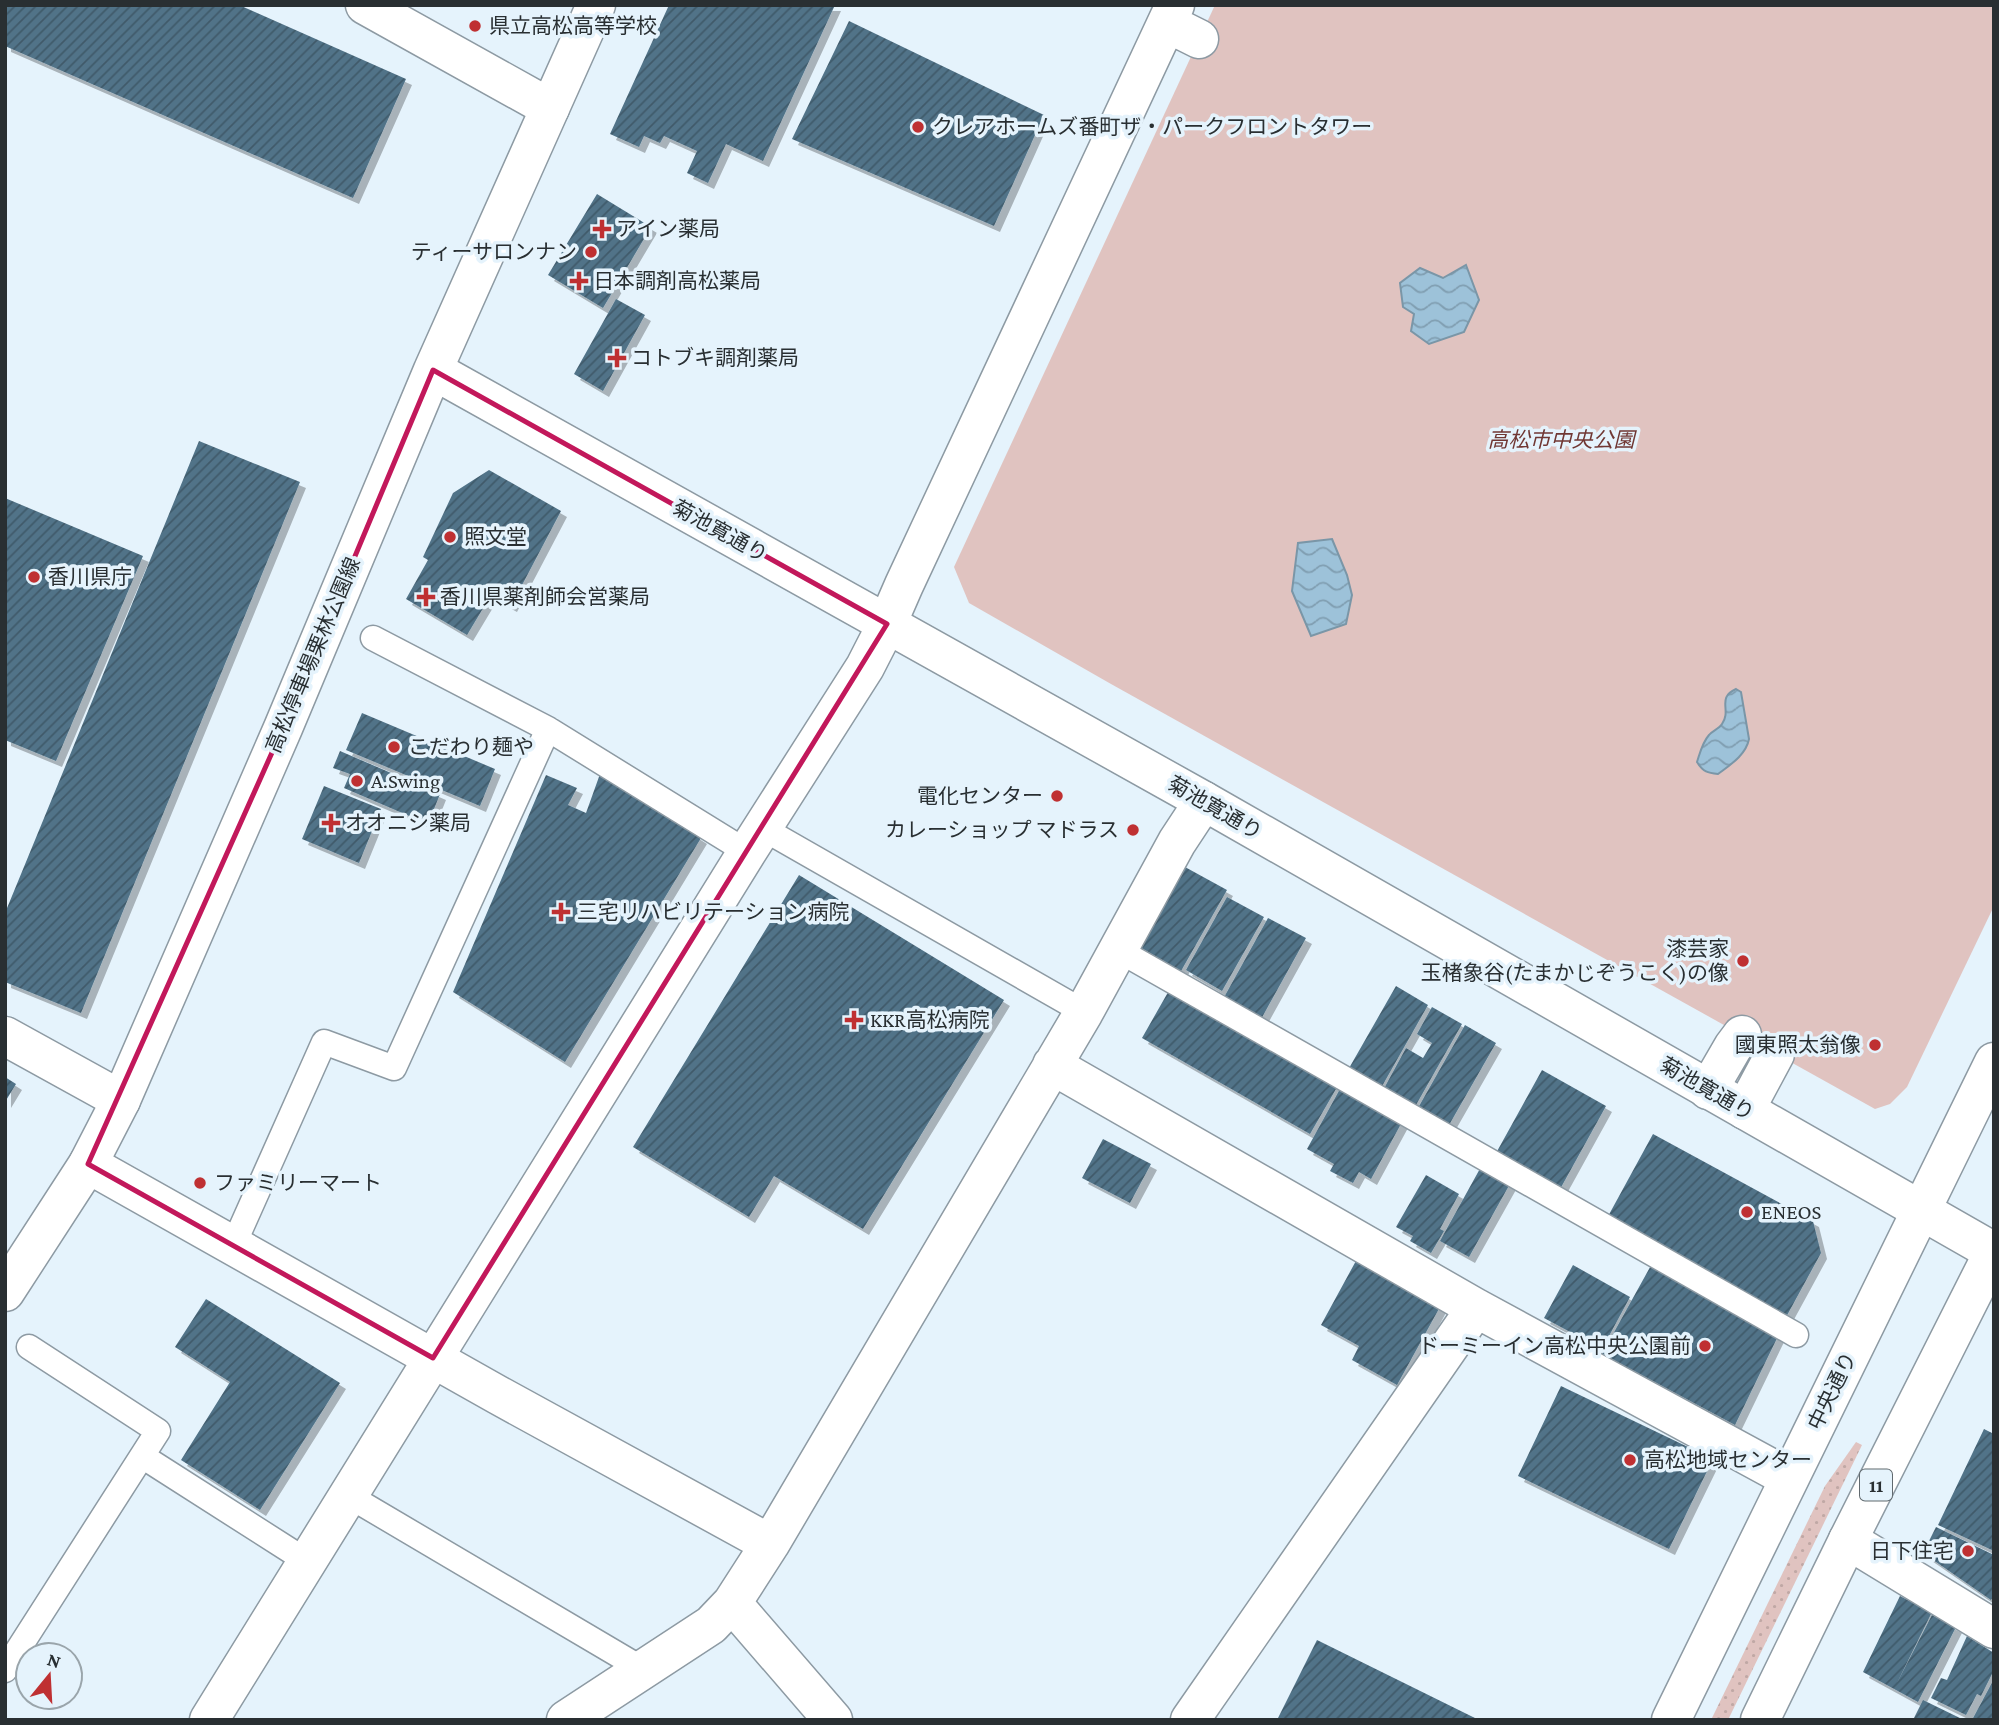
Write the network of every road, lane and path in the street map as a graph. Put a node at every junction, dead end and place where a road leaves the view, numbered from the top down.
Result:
1 (365, 5) edge
2 (596, 5) edge
3 (1180, 22) edge
4 (551, 108) junction
5 (433, 370) junction
6 (887, 624) junction
7 (373, 638) dead end
8 (548, 729) junction
9 (1204, 801) junction
10 (754, 840) junction
11 (1118, 950) junction
12 (1084, 1012) junction
13 (1742, 1035) dead end
14 (5, 1036) edge
15 (1775, 1054) dead end
16 (1994, 1062) edge
17 (1052, 1065) junction
18 (1709, 1090) junction
19 (121, 1100) junction
20 (1745, 1110) junction
21 (88, 1164) junction
22 (1921, 1211) junction
23 (233, 1246) junction
24 (1994, 1252) edge
25 (5, 1292) edge
26 (1476, 1308) junction
27 (1796, 1335) dead end
28 (29, 1348) dead end
29 (433, 1358) junction
30 (142, 1456) junction
31 (1789, 1478) junction
32 (349, 1496) junction
33 (1848, 1539) junction
34 (769, 1544) junction
35 (308, 1562) junction
36 (732, 1603) junction
37 (1994, 1629) edge
38 (5, 1670) edge
39 (644, 1670) junction
40 (209, 1720) edge
41 (566, 1720) edge
42 (833, 1720) edge
43 (1190, 1720) edge
44 (1671, 1720) edge
45 (1760, 1720) edge

1 - 4 main road
2 - 4 main road, 高松停車場栗林公園線
3 - 6 main road
4 - 5 main road, 高松停車場栗林公園線
5 - 6 main road, 菊池寛通り
5 - 19 main road, 高松停車場栗林公園線
6 - 9 main road, 菊池寛通り
6 - 10 main road
7 - 8 lane
8 - 10 lane
8 - 23 lane
9 - 11 main road
9 - 18 main road, 菊池寛通り
10 - 12 lane
10 - 29 main road
11 - 12 main road
11 - 27 lane
12 - 17 main road
13 - 18 main road
14 - 19 main road
15 - 20 main road
16 - 22 main road, 中央通り
17 - 26 main road
17 - 34 main road
18 - 20 main road, 菊池寛通り
19 - 21 main road, 高松停車場栗林公園線
20 - 22 main road, 菊池寛通り
21 - 23 main road
21 - 25 main road, 高松停車場栗林公園線
22 - 24 main road, 菊池寛通り
22 - 31 main road, 中央通り
23 - 29 main road
24 - 33 main road, 11
26 - 31 main road
26 - 43 main road
28 - 30 lane
29 - 32 main road
29 - 34 main road
30 - 35 lane
30 - 38 lane
31 - 44 main road, 中央通り
32 - 35 main road
32 - 39 lane
33 - 37 main road
33 - 45 main road, 11
34 - 36 main road
35 - 40 main road
36 - 39 main road
36 - 42 main road
39 - 41 main road

